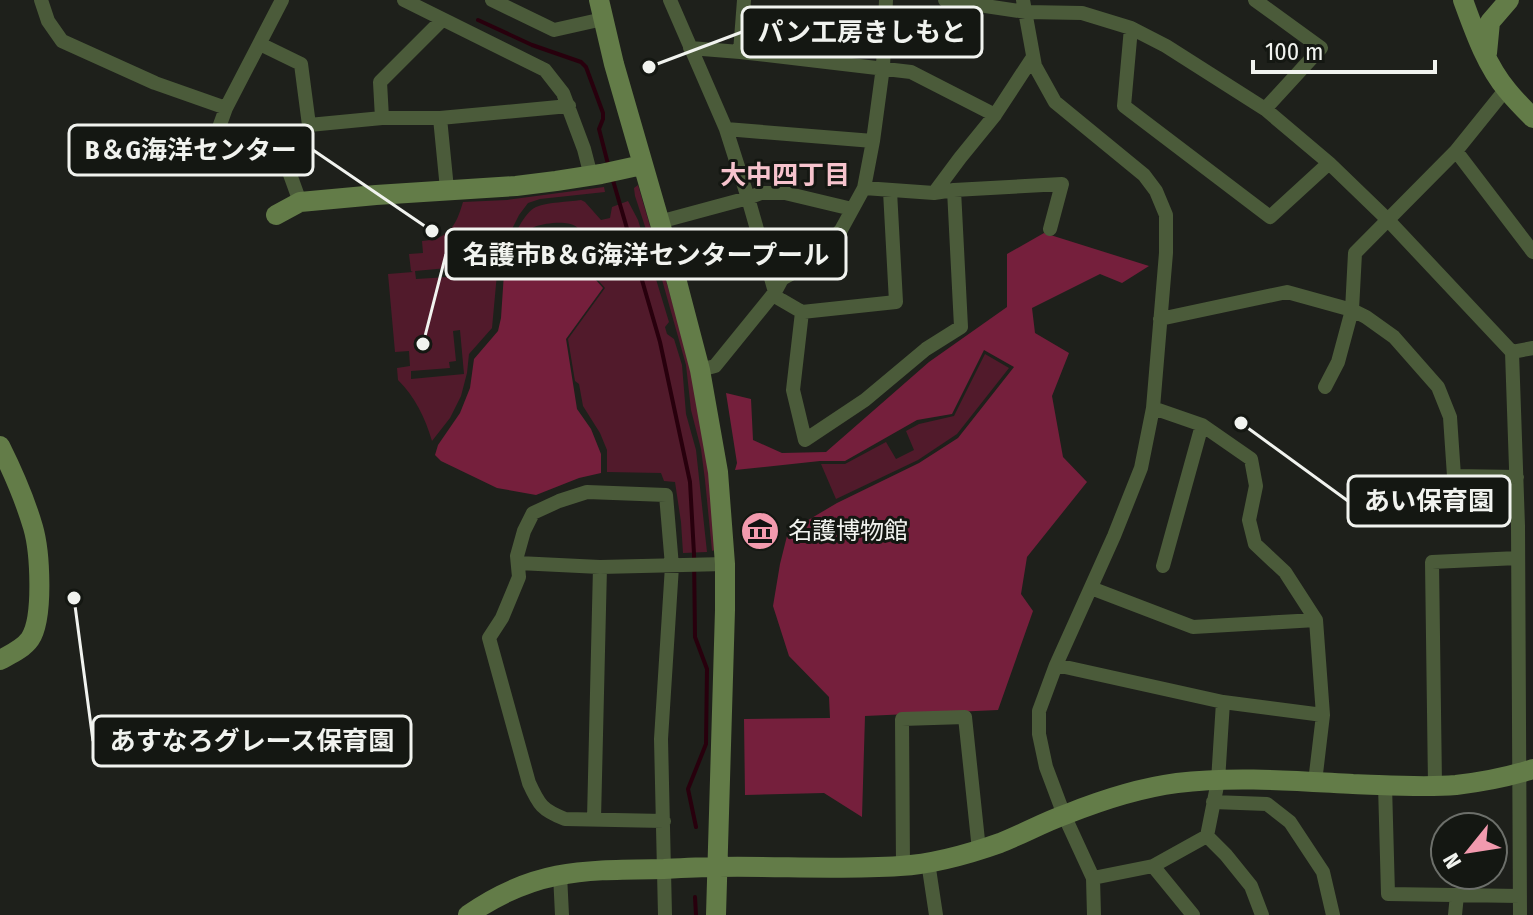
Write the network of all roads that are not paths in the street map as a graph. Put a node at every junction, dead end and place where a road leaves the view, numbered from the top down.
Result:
1 (41, 0) edge
2 (282, 0) edge
3 (404, 0) edge
4 (492, 0) edge
5 (670, 0) edge
6 (744, 0) edge
7 (886, 0) edge
8 (945, 0) edge
9 (1463, 0) edge
10 (1509, 0) edge
11 (1264, 2) edge
12 (1024, 6) edge
13 (1083, 6) edge
14 (601, 10) edge
15 (442, 20) junction
16 (1131, 28) junction
17 (260, 44) junction
18 (690, 48) junction
19 (740, 52) junction
20 (1033, 57) junction
21 (1487, 57) junction
22 (883, 67) junction
23 (1506, 89) junction
24 (569, 106) junction
25 (226, 108) junction
26 (1265, 109) junction
27 (995, 115) junction
28 (382, 118) junction
29 (440, 118) junction
30 (1533, 118) edge
31 (309, 125) junction
32 (726, 129) junction
33 (217, 133) dead end
34 (873, 141) junction
35 (1456, 151) junction
36 (1329, 163) junction
37 (635, 166) junction
38 (596, 175) junction
39 (864, 188) junction
40 (447, 189) junction
41 (954, 190) junction
42 (890, 191) junction
43 (934, 193) junction
44 (748, 198) junction
45 (300, 202) junction
46 (852, 209) junction
47 (276, 215) dead end
48 (1388, 220) junction
49 (659, 222) junction
50 (1050, 229) dead end
51 (1533, 252) edge
52 (775, 292) junction
53 (1352, 310) junction
54 (802, 312) junction
55 (1160, 319) junction
56 (1533, 348) edge
57 (1512, 352) junction
58 (700, 370) junction
59 (1325, 387) dead end
60 (1153, 408) junction
61 (1202, 425) junction
62 (0, 446) edge
63 (1517, 477) junction
64 (1526, 526) edge
65 (1518, 558) junction
66 (518, 563) junction
67 (725, 564) junction
68 (679, 566) junction
69 (1163, 566) dead end
70 (600, 567) junction
71 (1091, 588) junction
72 (1316, 620) junction
73 (0, 660) edge
74 (1056, 665) junction
75 (1526, 689) edge
76 (1223, 702) junction
77 (1323, 715) junction
78 (1527, 771) edge
79 (1218, 781) junction
80 (1315, 782) junction
81 (1385, 785) junction
82 (1435, 785) junction
83 (1213, 802) junction
84 (1064, 815) junction
85 (594, 819) junction
86 (664, 821) junction
87 (1207, 836) junction
88 (979, 850) junction
89 (928, 862) junction
90 (903, 866) junction
91 (1153, 866) junction
92 (718, 867) junction
93 (665, 869) junction
94 (560, 874) junction
95 (1093, 878) junction
96 (1457, 895) junction
97 (1520, 896) junction
98 (468, 915) edge
99 (562, 915) edge
100 (665, 915) edge
101 (716, 915) edge
102 (936, 915) edge
103 (1094, 915) edge
104 (1193, 915) edge
105 (1262, 915) edge
106 (1333, 915) edge
107 (1455, 915) edge
108 (1520, 915) edge

1 - 25 street
2 - 17 street
3 - 15 street
4 - 14 street
5 - 18 street
6 - 19 street
7 - 22 street
8 - 12 street
9 - 21 street
10 - 21 street
11 - 26 street
12 - 13 street
12 - 20 street
13 - 16 street
14 - 37 street
15 - 24 street
15 - 28 street
16 - 26 street
16 - 36 street
17 - 25 street
17 - 31 street
18 - 19 street
18 - 32 street
19 - 22 street
20 - 27 street
20 - 55 street
21 - 23 street
22 - 27 street
22 - 34 street
23 - 30 street
23 - 35 street
24 - 29 street
24 - 38 street
25 - 33 street
26 - 36 street
27 - 43 street
28 - 29 street
28 - 31 street
29 - 40 street
31 - 45 street
32 - 34 street
32 - 44 street
34 - 39 street
35 - 48 street
35 - 51 street
36 - 48 street
37 - 38 street
37 - 49 street
38 - 40 street
39 - 42 street
39 - 46 street
40 - 45 street
41 - 43 street
41 - 50 street
41 - 54 street
42 - 43 street
42 - 54 street
44 - 46 street
44 - 49 street
44 - 52 street
45 - 47 street
46 - 52 street
48 - 53 street
48 - 57 street
49 - 58 street
52 - 54 street
52 - 58 street
53 - 55 street
53 - 59 street
53 - 63 street
55 - 60 street
56 - 57 street
57 - 63 street
58 - 67 street
60 - 61 street
60 - 71 street
61 - 69 street
61 - 72 street
62 - 73 street
63 - 64 street
64 - 65 street
65 - 75 street
65 - 82 street
66 - 68 street
66 - 70 street
66 - 85 street
67 - 68 street
67 - 92 street
68 - 70 street
68 - 86 street
70 - 85 street
71 - 72 street
71 - 74 street
72 - 77 street
74 - 76 street
74 - 84 street
75 - 78 street
76 - 77 street
76 - 79 street
77 - 80 street
78 - 82 street
78 - 97 street
79 - 80 street
79 - 83 street
79 - 84 street
80 - 81 street
81 - 82 street
81 - 96 street
83 - 87 street
83 - 106 street
84 - 88 street
84 - 95 street
85 - 86 street
86 - 93 street
87 - 91 street
87 - 105 street
88 - 89 street
88 - 90 street
89 - 90 street
89 - 102 street
90 - 92 street
91 - 95 street
91 - 104 street
92 - 93 street
92 - 101 street
93 - 94 street
93 - 100 street
94 - 98 street
94 - 99 street
95 - 103 street
96 - 97 street
96 - 107 street
97 - 108 street

